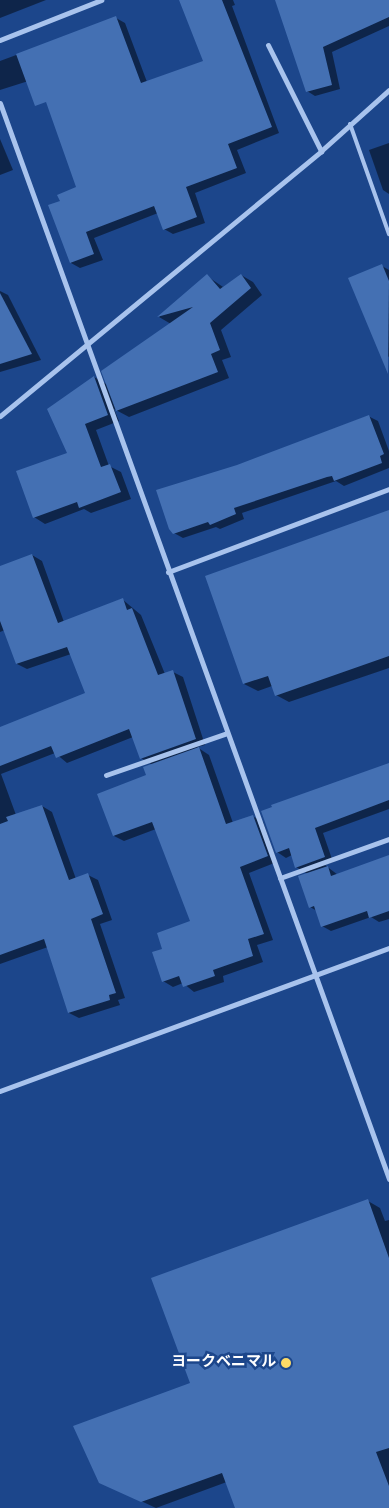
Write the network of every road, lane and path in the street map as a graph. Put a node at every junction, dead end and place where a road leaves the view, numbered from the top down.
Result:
1 (101, 0) edge
2 (0, 40) edge
3 (268, 45) dead end
4 (389, 90) edge
5 (0, 103) edge
6 (350, 124) junction
7 (321, 151) junction
8 (389, 234) edge
9 (87, 346) junction
10 (0, 416) edge
11 (389, 489) edge
12 (168, 572) junction
13 (227, 733) junction
14 (106, 775) dead end
15 (389, 839) edge
16 (280, 878) junction
17 (389, 948) edge
18 (315, 974) junction
19 (0, 1091) edge
20 (389, 1179) edge

1 - 2 street
3 - 7 street
4 - 6 street
5 - 9 street
6 - 7 street
6 - 8 lane
7 - 9 street
9 - 10 street
9 - 12 street
11 - 12 street
12 - 13 street
13 - 14 street
13 - 16 street
15 - 16 street
16 - 18 street
17 - 18 street
18 - 19 street
18 - 20 street

